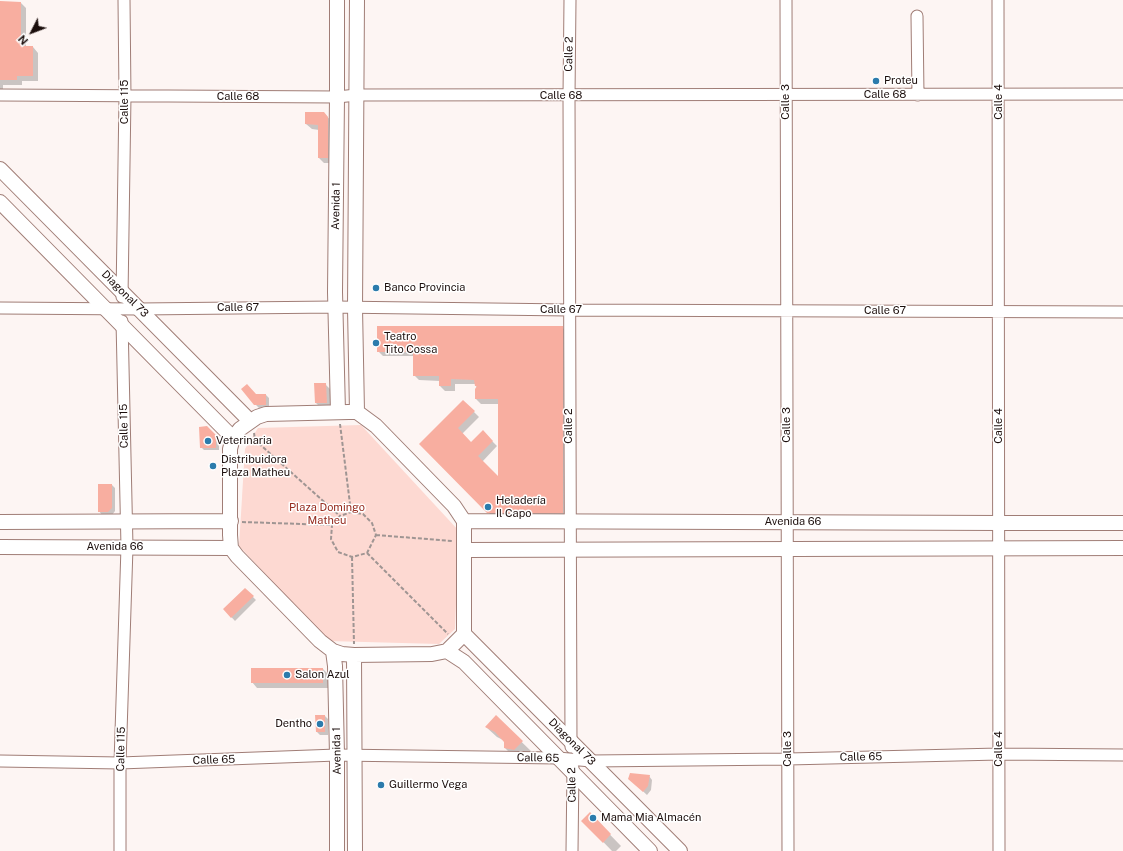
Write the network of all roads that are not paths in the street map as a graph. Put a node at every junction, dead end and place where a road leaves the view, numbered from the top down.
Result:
1 (124, 0) edge
2 (337, 0) edge
3 (357, 0) edge
4 (570, 0) edge
5 (786, 0) edge
6 (998, 0) edge
7 (917, 16) dead end
8 (1123, 94) edge
9 (0, 95) edge
10 (356, 95) junction
11 (786, 95) junction
12 (918, 95) junction
13 (999, 95) junction
14 (125, 96) junction
15 (569, 96) junction
16 (337, 97) junction
17 (0, 169) edge
18 (0, 202) edge
19 (122, 291) junction
20 (335, 307) junction
21 (0, 308) edge
22 (355, 308) junction
23 (106, 309) junction
24 (122, 309) junction
25 (140, 309) junction
26 (569, 310) junction
27 (787, 311) junction
28 (999, 312) junction
29 (1123, 312) edge
30 (122, 325) junction
31 (338, 412) junction
32 (357, 412) junction
33 (250, 420) junction
34 (233, 438) junction
35 (464, 520) junction
36 (231, 521) junction
37 (570, 521) junction
38 (0, 522) edge
39 (126, 522) junction
40 (787, 522) junction
41 (1123, 523) edge
42 (999, 524) junction
43 (0, 547) edge
44 (127, 547) junction
45 (231, 548) junction
46 (1123, 548) edge
47 (788, 549) junction
48 (999, 549) junction
49 (465, 550) junction
50 (570, 550) junction
51 (455, 642) junction
52 (333, 651) junction
53 (354, 655) junction
54 (571, 742) junction
55 (999, 754) junction
56 (337, 755) junction
57 (1123, 755) edge
58 (355, 756) junction
59 (788, 759) junction
60 (0, 761) edge
61 (591, 761) junction
62 (120, 763) junction
63 (568, 763) junction
64 (120, 851) edge
65 (337, 851) edge
66 (355, 851) edge
67 (572, 851) edge
68 (650, 851) edge
69 (680, 851) edge
70 (788, 851) edge
71 (999, 851) edge

1 - 14 street, Calle 115
2 - 16 main road, Avenida 1
3 - 10 main road, Avenida 1
4 - 15 street, Calle 2
5 - 11 street, Calle 3
6 - 13 street, Calle 4
7 - 12 street
8 - 13 street, Calle 68
9 - 14 street, Calle 68
10 - 15 street, Calle 68
10 - 16 street, Calle 68
10 - 22 main road, Avenida 1
11 - 12 street, Calle 68
11 - 15 street, Calle 68
11 - 27 street, Calle 3
12 - 13 street, Calle 68
13 - 28 street, Calle 4
14 - 16 street, Calle 68
14 - 19 street, Calle 115
15 - 26 street, Calle 2
16 - 20 main road, Avenida 1
17 - 19 main road, Diagonal 73
18 - 23 main road
19 - 24 street, Calle 115
19 - 25 main road, Diagonal 73
20 - 22 street, Calle 67
20 - 25 street, Calle 67
20 - 31 main road, Avenida 1
21 - 23 street, Calle 67
22 - 26 street, Calle 67
22 - 32 main road, Avenida 1
23 - 24 street, Calle 67
23 - 30 main road
24 - 25 street, Calle 67
24 - 30 street, Calle 115
25 - 33 main road, Diagonal 73
26 - 27 street, Calle 67
26 - 37 street, Calle 2
27 - 28 street, Calle 67
27 - 40 street, Calle 3
28 - 29 street, Calle 67
28 - 42 street, Calle 4
30 - 34 main road
30 - 39 street, Calle 115
31 - 32 main road
31 - 33 main road
32 - 35 main road
33 - 34 main road
34 - 36 main road
35 - 37 main road, Avenida 66
35 - 49 main road
36 - 39 main road
36 - 45 main road
37 - 40 main road, Avenida 66
37 - 50 street, Calle 2
38 - 39 main road
39 - 44 street, Calle 115
40 - 42 main road, Avenida 66
40 - 47 street, Calle 3
41 - 42 main road, Avenida 66
42 - 48 street, Calle 4
43 - 44 main road, Avenida 66
44 - 45 main road, Avenida 66
44 - 62 street, Calle 115
45 - 52 main road
46 - 48 main road
47 - 48 main road
47 - 50 main road
47 - 59 street, Calle 3
48 - 55 street, Calle 4
49 - 50 main road
49 - 51 main road
50 - 54 street, Calle 2
51 - 53 main road
51 - 54 main road, Diagonal 73
51 - 63 main road, Diagonal 73
52 - 53 main road
52 - 56 main road, Avenida 1
53 - 58 main road, Avenida 1
54 - 61 main road, Diagonal 73
54 - 63 street, Calle 2
55 - 57 street, Calle 65
55 - 59 street, Calle 65
55 - 71 street, Calle 4
56 - 58 street, Calle 65
56 - 62 street, Calle 65
56 - 65 main road, Avenida 1
58 - 63 street, Calle 65
58 - 66 main road, Avenida 1
59 - 61 street, Calle 65
59 - 70 street, Calle 3
60 - 62 street, Calle 65
61 - 63 street, Calle 65
61 - 69 main road, Diagonal 73
62 - 64 street, Calle 115
63 - 67 street, Calle 2
63 - 68 main road, Diagonal 73

